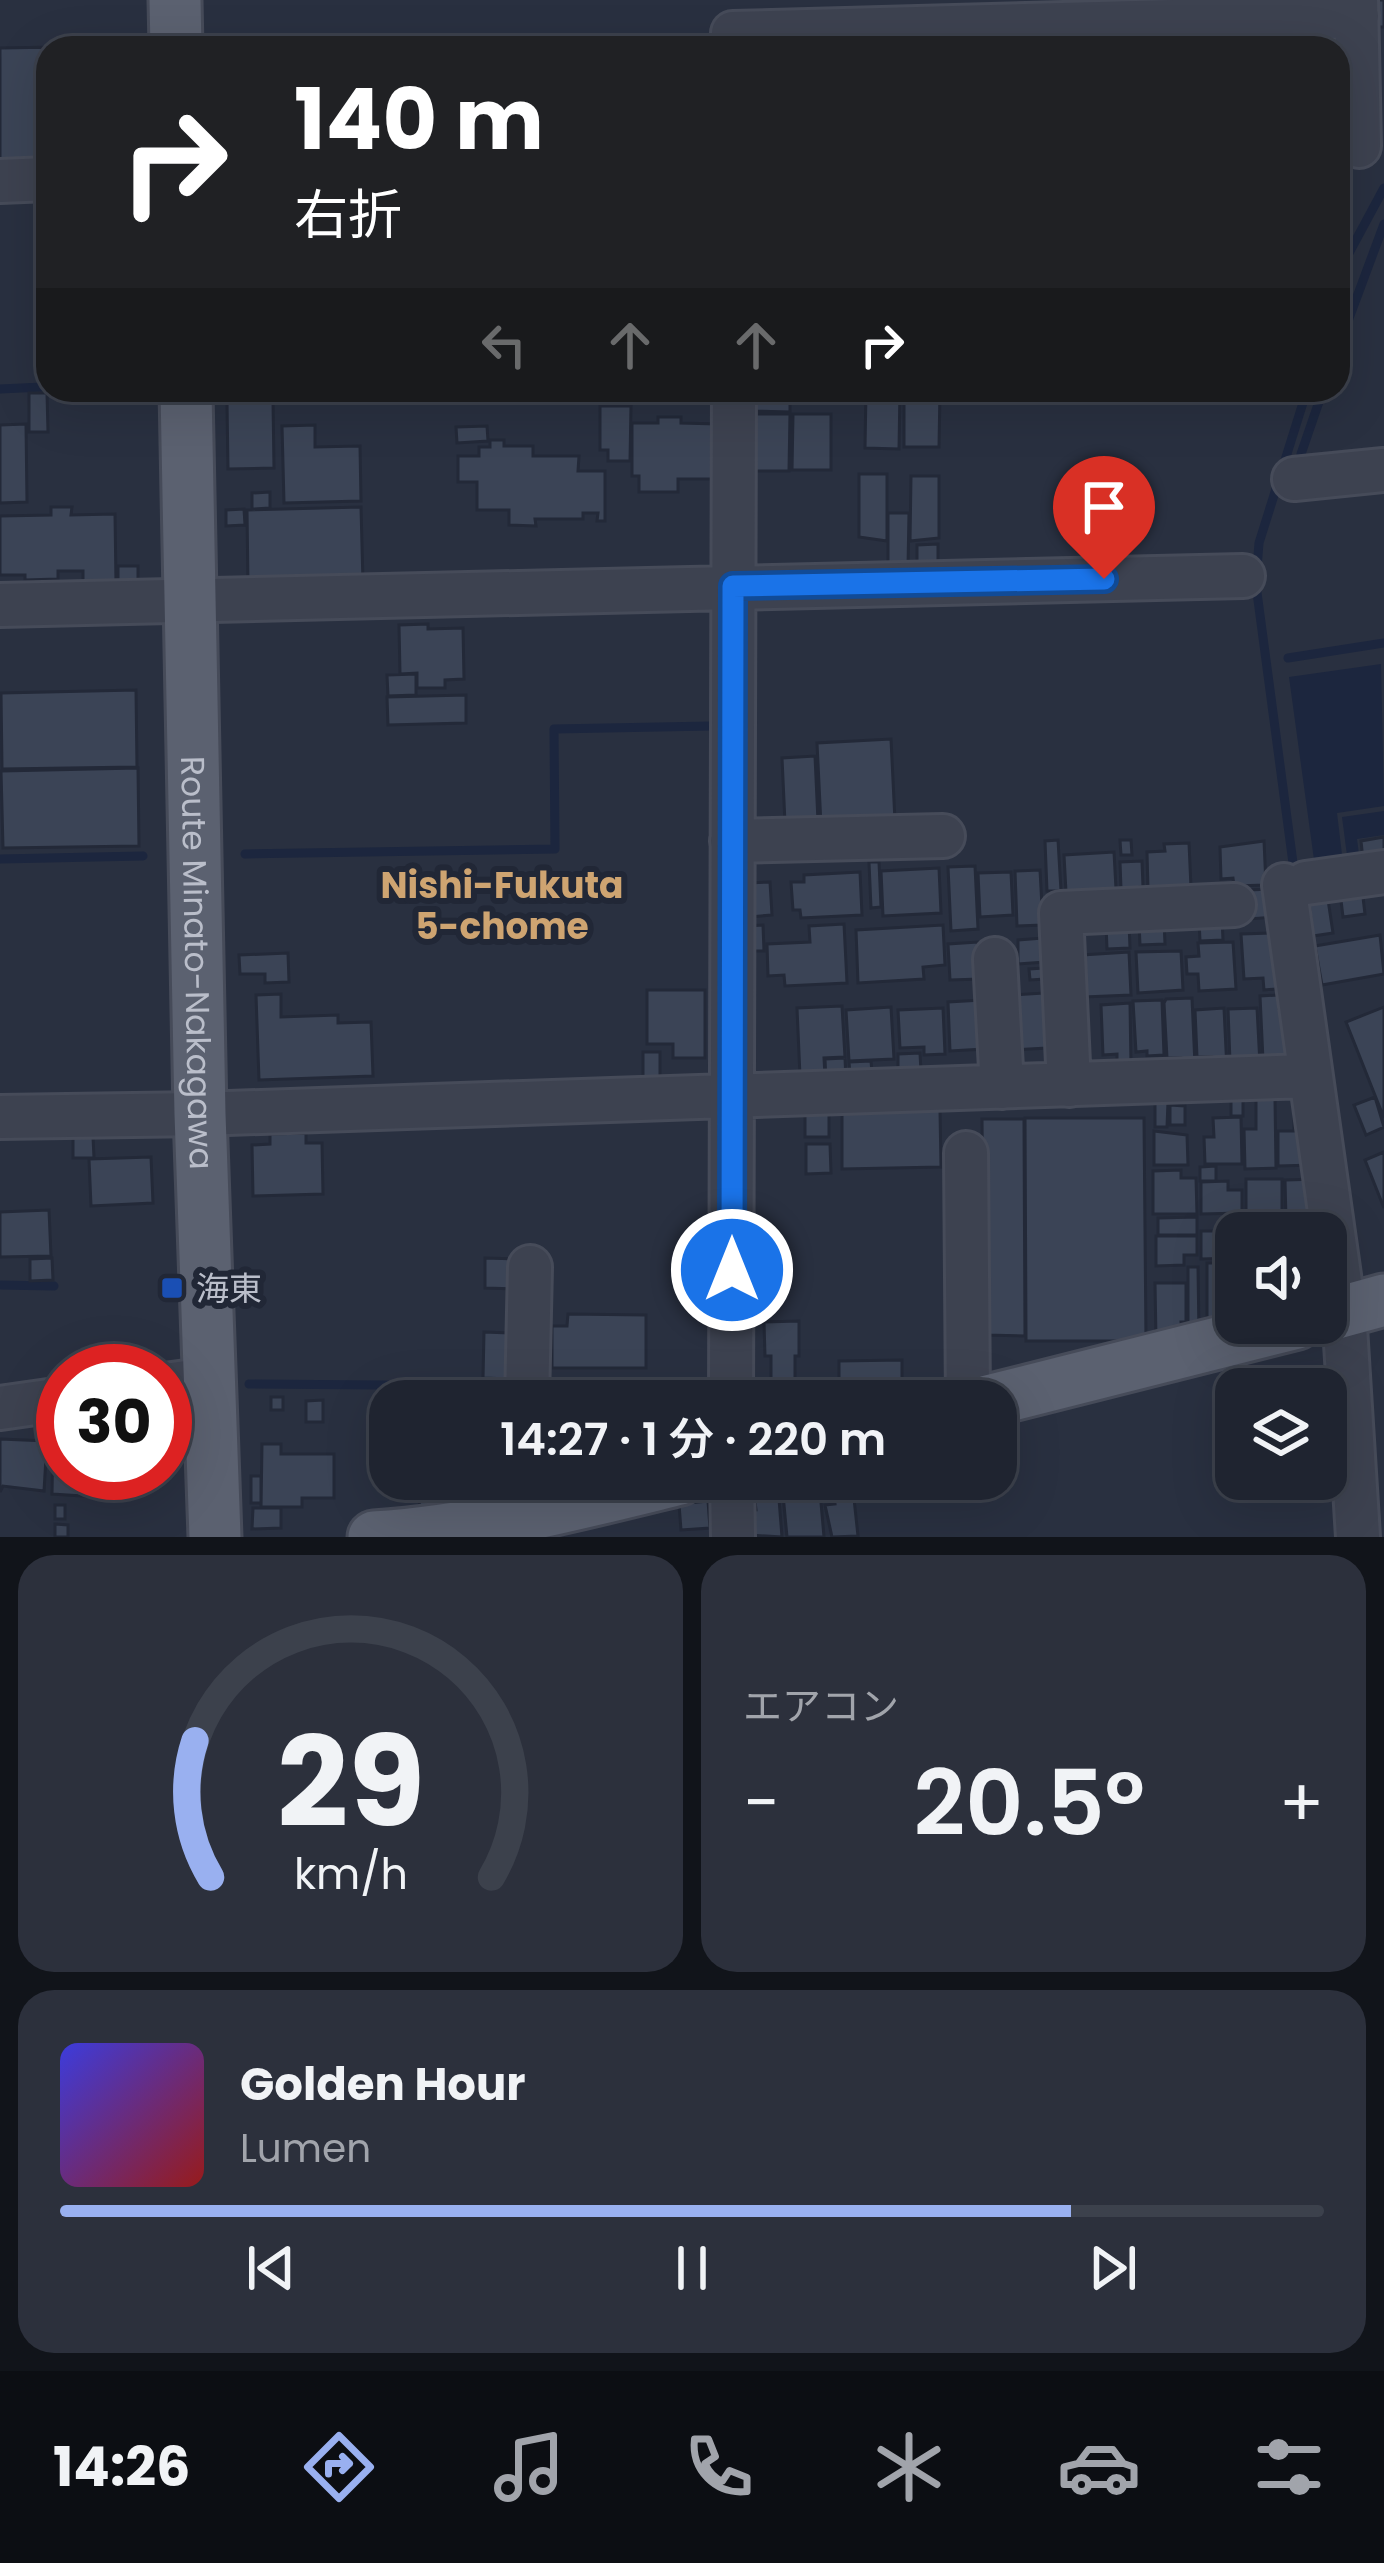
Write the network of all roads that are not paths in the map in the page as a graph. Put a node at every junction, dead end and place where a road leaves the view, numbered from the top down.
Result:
1 (175, 0) edge
2 (1357, 8) edge
3 (733, 27) edge
4 (176, 36) edge
5 (1360, 147) edge
6 (36, 180) edge
7 (0, 181) edge
8 (185, 402) edge
9 (734, 402) edge
10 (1384, 470) edge
11 (1294, 479) dead end
12 (1243, 576) dead end
13 (733, 586) junction
14 (190, 601) junction
15 (0, 605) edge
16 (943, 836) dead end
17 (732, 841) junction
18 (1384, 872) edge
19 (1234, 905) dead end
20 (995, 959) dead end
21 (1310, 1076) junction
22 (1070, 1085) junction
23 (1002, 1087) junction
24 (732, 1096) junction
25 (200, 1114) junction
26 (0, 1118) edge
27 (966, 1153) dead end
28 (1330, 1212) edge
29 (530, 1268) dead end
30 (1347, 1328) edge
31 (189, 1344) edge
32 (1215, 1344) edge
33 (1346, 1344) edge
34 (527, 1380) edge
35 (731, 1380) edge
36 (968, 1380) edge
37 (1017, 1394) edge
38 (36, 1403) edge
39 (0, 1408) edge
40 (192, 1410) edge
41 (519, 1500) edge
42 (732, 1500) edge
43 (215, 1537) edge
44 (374, 1537) edge
45 (733, 1537) edge
46 (1358, 1537) edge
47 (1384, 1537) edge

1 - 4 main road
2 - 3 street
2 - 5 street
6 - 7 street
8 - 14 main road, Route Minato-Nakagawa
9 - 13 street
10 - 11 street
12 - 13 street
13 - 14 street
13 - 17 street
14 - 15 street
14 - 25 main road, Route Minato-Nakagawa
16 - 17 street
17 - 24 street
18 - 21 street
19 - 22 street
20 - 23 street
21 - 22 street
21 - 28 street
22 - 23 street
23 - 24 street
24 - 25 street
24 - 35 street
25 - 26 street
25 - 31 main road, Route Minato-Nakagawa
27 - 36 street
29 - 34 street
30 - 47 street
32 - 37 main road
33 - 46 street
38 - 39 street
40 - 43 main road, Route Minato-Nakagawa
41 - 44 main road
42 - 45 street

